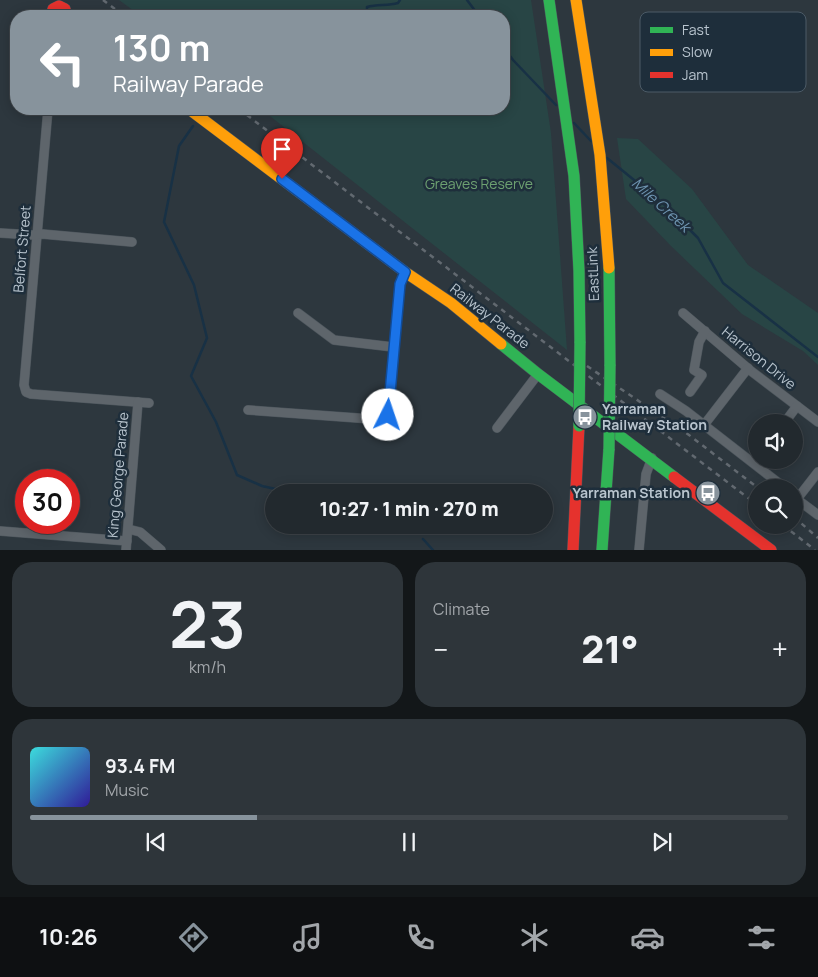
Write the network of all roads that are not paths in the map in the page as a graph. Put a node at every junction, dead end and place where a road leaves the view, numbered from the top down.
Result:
1 (549, 0) edge
2 (576, 0) edge
3 (55, 10) edge
4 (65, 10) edge
5 (48, 115) edge
6 (197, 115) edge
7 (0, 233) edge
8 (38, 235) junction
9 (132, 242) dead end
10 (405, 272) junction
11 (683, 313) dead end
12 (298, 314) dead end
13 (705, 332) junction
14 (393, 347) junction
15 (748, 368) junction
16 (538, 374) junction
17 (690, 392) dead end
18 (660, 394) dead end
19 (138, 402) junction
20 (149, 403) dead end
21 (797, 406) junction
22 (248, 410) dead end
23 (791, 414) edge
24 (818, 422) edge
25 (704, 425) junction
26 (497, 428) dead end
27 (748, 456) edge
28 (652, 458) junction
29 (764, 469) edge
30 (818, 472) edge
31 (775, 479) edge
32 (803, 490) edge
33 (803, 503) edge
34 (818, 515) edge
35 (0, 531) edge
36 (127, 540) edge
37 (161, 550) edge
38 (573, 550) edge
39 (602, 550) edge
40 (639, 550) edge
41 (771, 550) edge

1 - 38 main road, EastLink, bridge
2 - 39 main road, EastLink, bridge
3 - 4 main road
5 - 8 street, Belfort Street
6 - 10 main road, Railway Parade
7 - 8 street
8 - 9 street
8 - 19 street, Belfort Street
10 - 14 street
10 - 16 main road, Railway Parade
11 - 13 street, Harrison Drive
12 - 14 street
13 - 15 street, Harrison Drive
13 - 17 street
14 - 22 street
15 - 21 street, Harrison Drive
15 - 25 street
16 - 26 street
16 - 28 main road, Railway Parade
18 - 25 street
19 - 20 street
19 - 36 street, King George Parade
21 - 23 street
21 - 24 street, Harrison Drive
25 - 27 street
28 - 40 street
28 - 41 main road, Railway Parade
29 - 31 street
30 - 32 street
33 - 34 street
35 - 36 street
36 - 37 street

